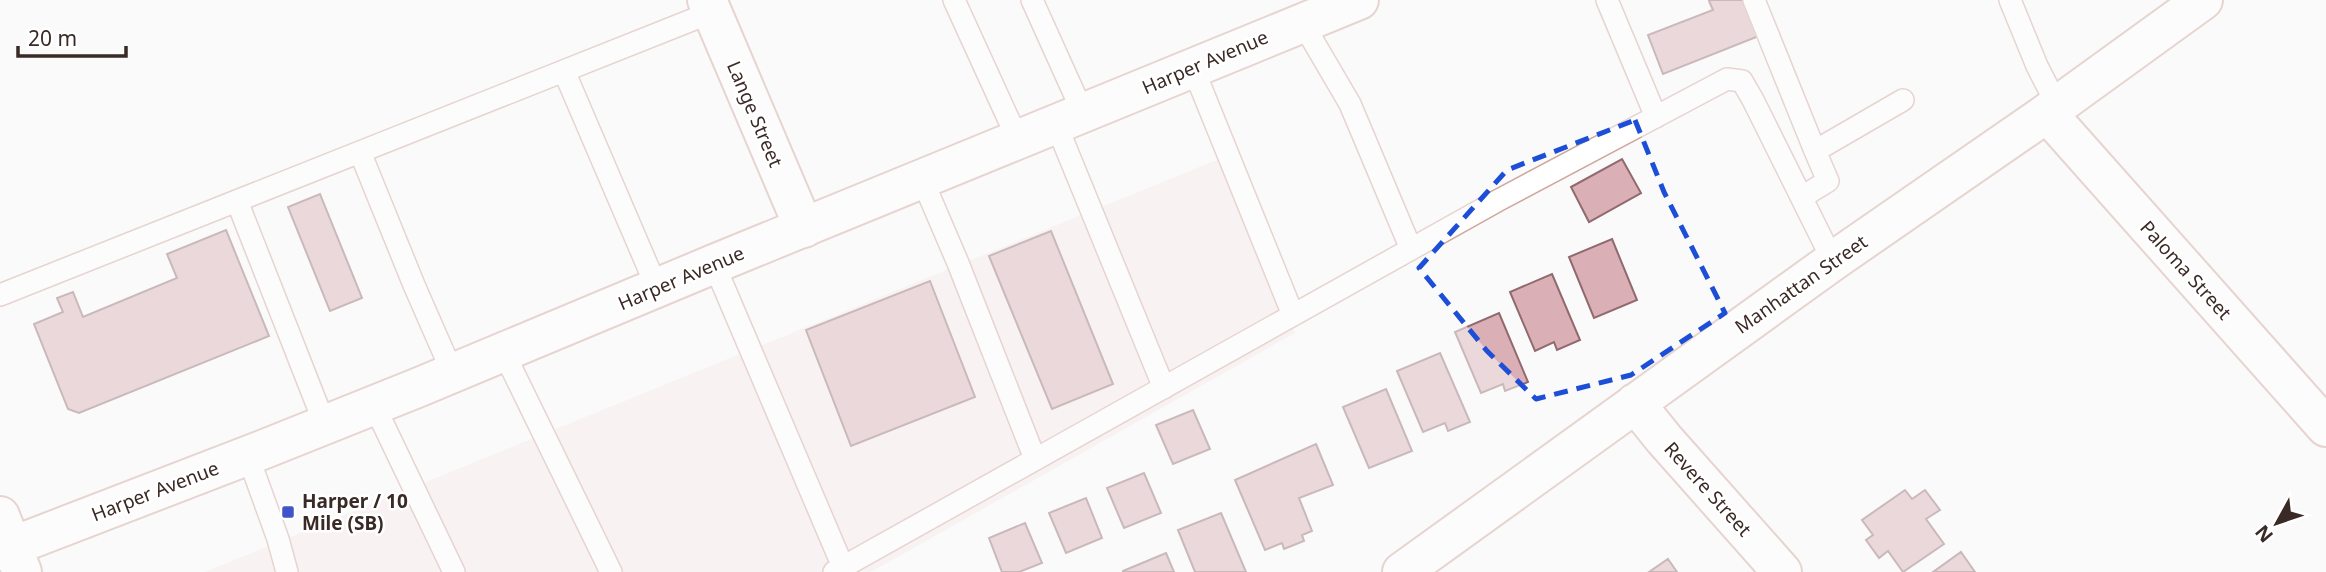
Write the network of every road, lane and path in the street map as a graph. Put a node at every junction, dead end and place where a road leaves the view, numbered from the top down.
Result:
1 (954, 0) edge
2 (1032, 0) edge
3 (1359, 0) edge
4 (1606, 0) edge
5 (1754, 0) edge
6 (2010, 0) edge
7 (2195, 2) edge
8 (709, 6) edge
9 (1297, 11) edge
10 (1193, 68) junction
11 (564, 71) junction
12 (1903, 100) dead end
13 (2052, 109) junction
14 (1656, 117) junction
15 (1070, 119) junction
16 (1018, 140) junction
17 (1815, 151) junction
18 (360, 152) junction
19 (922, 179) junction
20 (1801, 197) junction
21 (237, 201) junction
22 (804, 228) junction
23 (1411, 249) junction
24 (1833, 261) junction
25 (714, 264) junction
26 (657, 288) junction
27 (0, 295) edge
28 (1293, 315) junction
29 (504, 353) junction
30 (453, 374) junction
31 (1164, 388) junction
32 (1635, 403) junction
33 (374, 405) junction
34 (326, 425) junction
35 (2326, 427) edge
36 (248, 456) junction
37 (1035, 459) junction
38 (8, 546) edge
39 (839, 570) edge
40 (287, 572) edge
41 (454, 572) edge
42 (611, 572) edge
43 (1402, 572) edge
44 (1782, 572) edge

1 - 16 lane
2 - 15 lane
3 - 9 street, Harper Avenue
4 - 14 lane
5 - 17 lane
6 - 13 lane
7 - 13 street, Manhattan Street
8 - 11 lane
8 - 22 street, Lange Street
9 - 10 street, Harper Avenue
9 - 23 lane
10 - 15 street, Harper Avenue
10 - 28 lane
11 - 18 lane
11 - 26 lane
12 - 17 lane
13 - 24 street, Manhattan Street
13 - 35 street, Paloma Street
14 - 20 lane
14 - 23 lane
15 - 16 street, Harper Avenue
15 - 31 lane
16 - 19 street, Harper Avenue
17 - 20 lane
18 - 21 lane
18 - 30 lane
19 - 22 street, Harper Avenue
19 - 37 lane
20 - 24 lane
21 - 27 lane
21 - 34 lane
22 - 25 street, Harper Avenue
23 - 28 lane
24 - 32 street, Manhattan Street
25 - 26 street, Harper Avenue
25 - 39 lane
26 - 29 street, Harper Avenue
28 - 31 lane
29 - 30 street, Harper Avenue
29 - 42 lane
30 - 33 street, Harper Avenue
31 - 37 lane
32 - 43 street, Manhattan Street
32 - 44 street, Revere Street
33 - 34 street, Harper Avenue
33 - 41 lane
34 - 36 street, Harper Avenue
36 - 38 street, Harper Avenue
36 - 40 lane
37 - 39 lane

